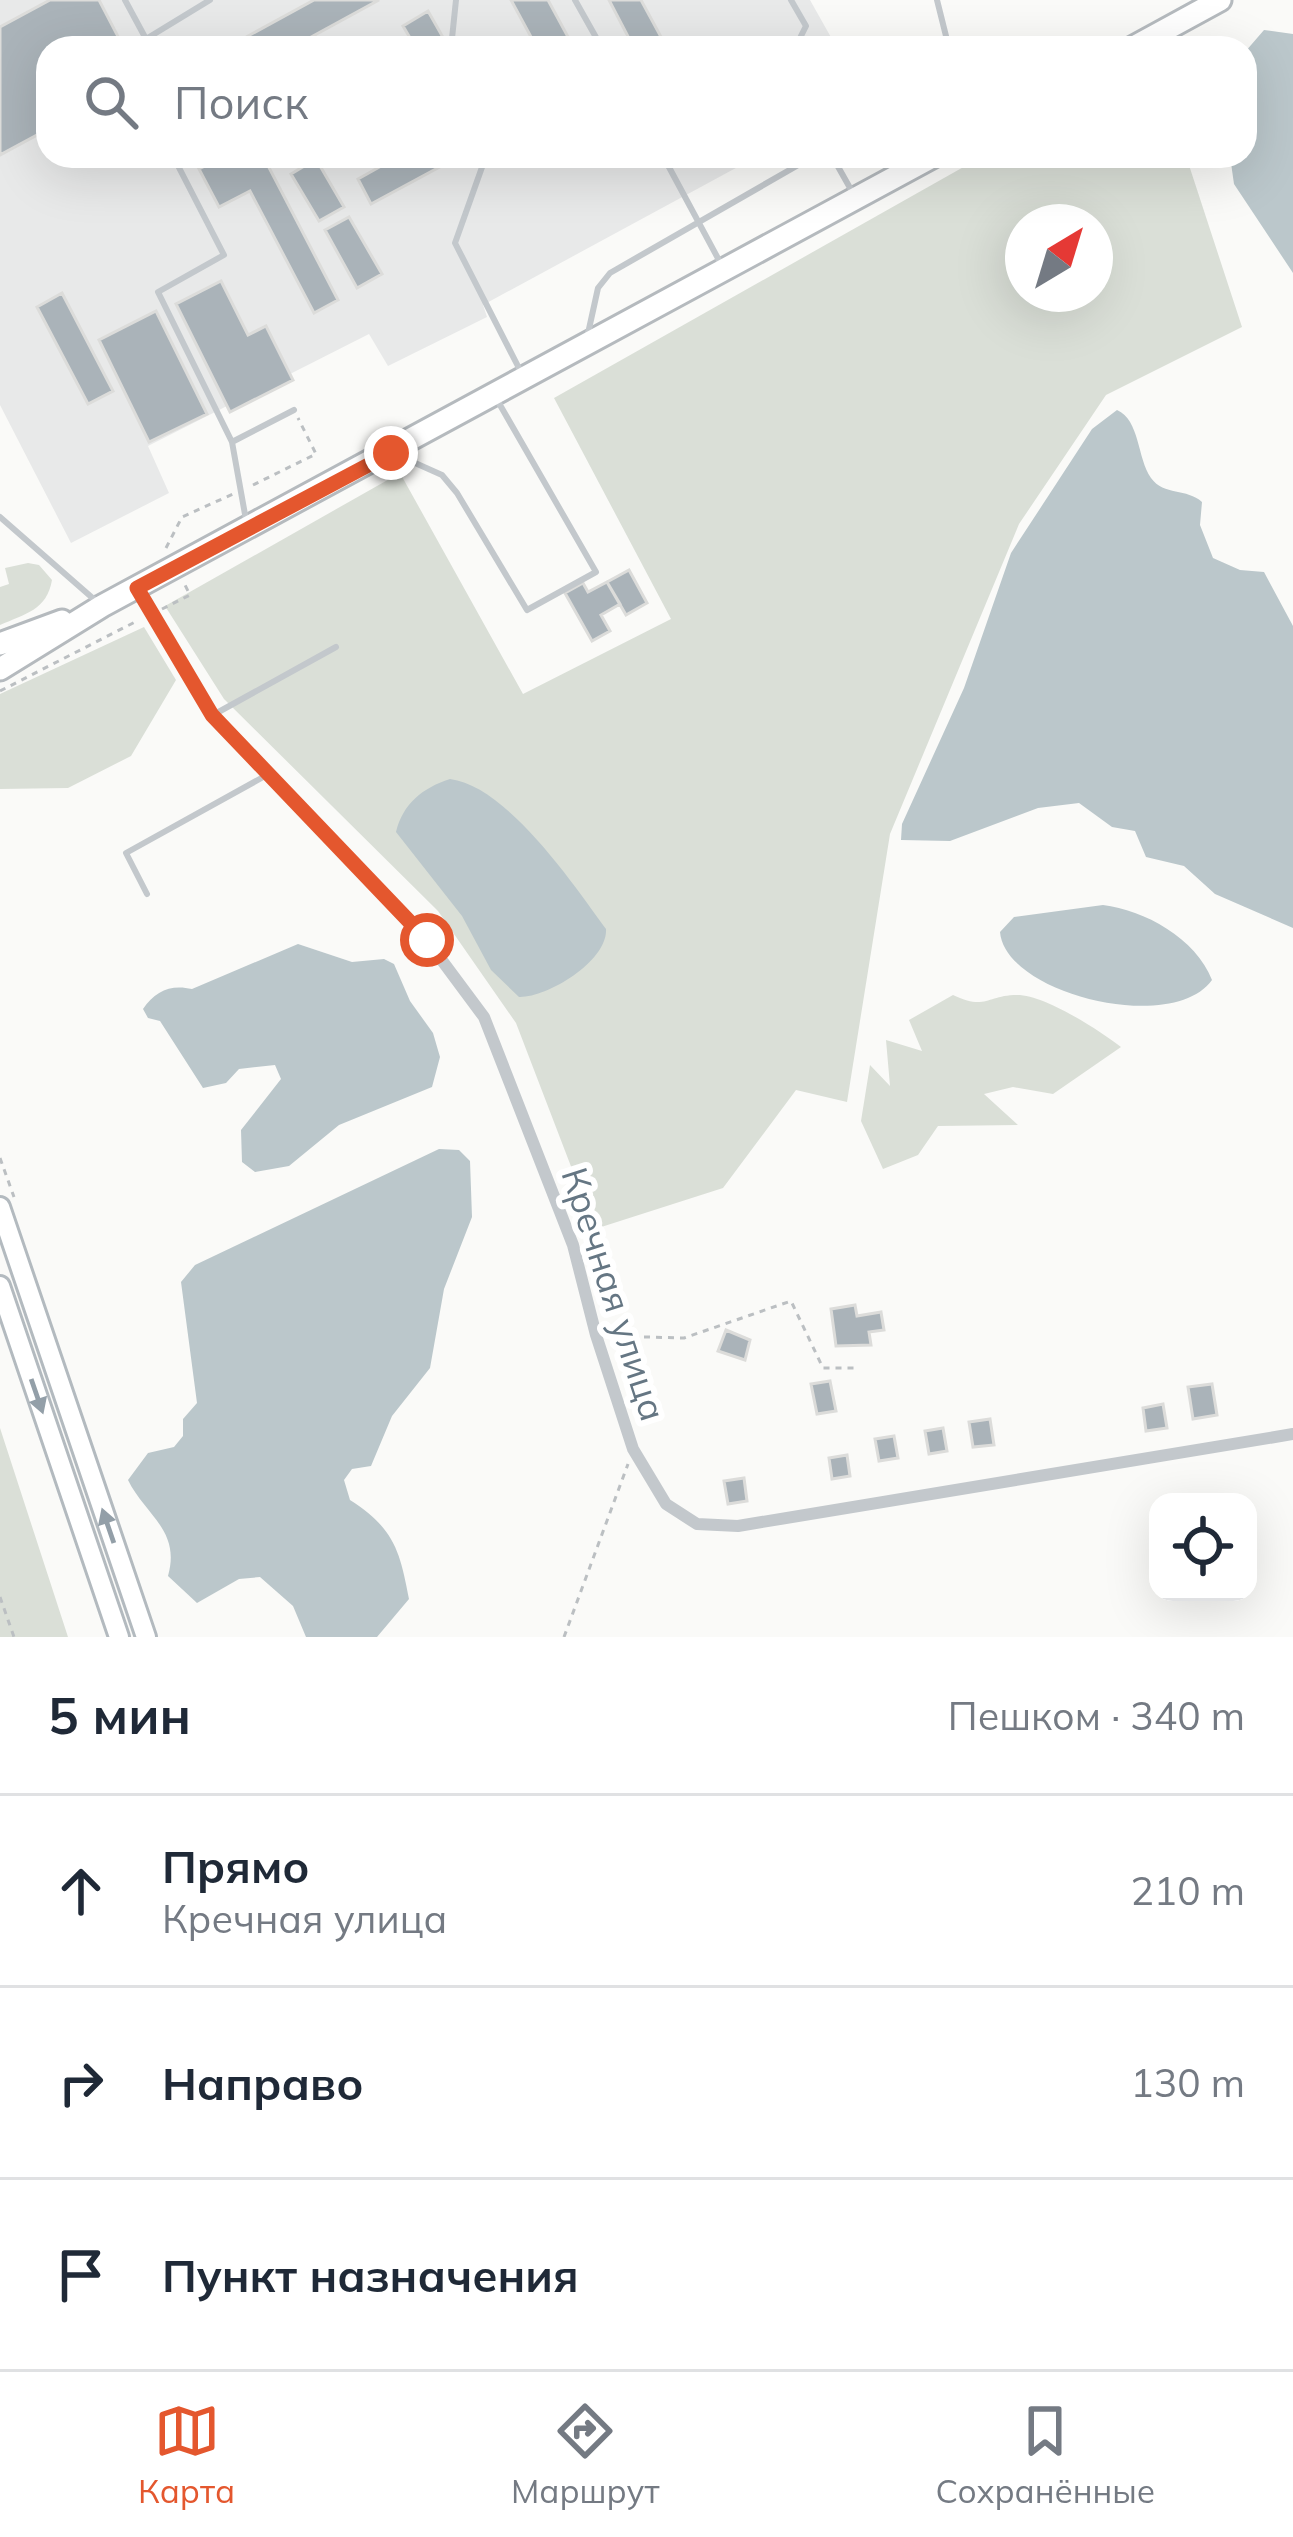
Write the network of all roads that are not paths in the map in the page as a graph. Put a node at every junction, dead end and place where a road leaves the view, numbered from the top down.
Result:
1 (125, 0) edge
2 (210, 0) edge
3 (456, 0) edge
4 (575, 0) edge
5 (791, 0) edge
6 (937, 0) edge
7 (1220, 0) edge
8 (144, 36) edge
9 (151, 36) edge
10 (452, 36) edge
11 (595, 36) edge
12 (801, 36) edge
13 (946, 36) edge
14 (1154, 36) edge
15 (179, 168) edge
16 (482, 168) edge
17 (669, 168) edge
18 (793, 168) edge
19 (839, 168) edge
20 (911, 168) edge
21 (855, 198) junction
22 (698, 221) junction
23 (724, 271) junction
24 (585, 347) junction
25 (525, 380) junction
26 (495, 396) junction
27 (294, 410) dead end
28 (232, 442) junction
29 (391, 453) junction
30 (0, 517) edge
31 (249, 529) junction
32 (137, 588) junction
33 (102, 606) junction
34 (0, 644) edge
35 (336, 647) dead end
36 (0, 670) edge
37 (212, 715) junction
38 (268, 774) junction
39 (147, 894) dead end
40 (0, 1207) edge
41 (0, 1286) edge
42 (1293, 1434) edge
43 (119, 1637) edge
44 (146, 1637) edge

1 - 8 lane
2 - 9 lane
3 - 10 lane
4 - 11 lane
5 - 12 lane
6 - 13 lane
7 - 14 main road
15 - 28 lane
16 - 25 lane
17 - 22 lane
18 - 22 lane
19 - 21 lane
20 - 21 main road
21 - 23 main road
22 - 23 lane
22 - 24 lane
23 - 24 main road
24 - 25 main road
25 - 26 main road
26 - 29 main road
26 - 29 lane
27 - 28 lane
28 - 31 lane
29 - 31 main road
30 - 33 lane
31 - 32 main road
32 - 33 main road
32 - 37 street, Кречная улица
33 - 34 main road
33 - 36 main road
35 - 37 lane
37 - 38 street, Кречная улица
38 - 39 lane
38 - 42 street, Кречная улица
44 -> 40 main road
41 -> 43 main road

